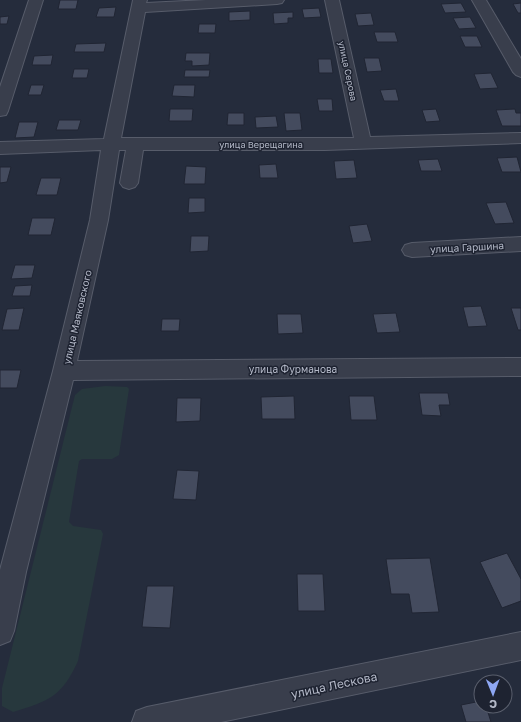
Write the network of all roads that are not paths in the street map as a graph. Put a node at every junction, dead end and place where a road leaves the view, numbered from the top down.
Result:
1 (36, 0) edge
2 (277, 0) edge
3 (332, 0) edge
4 (479, 0) edge
5 (139, 4) edge
6 (521, 72) edge
7 (0, 111) edge
8 (521, 138) edge
9 (363, 142) junction
10 (111, 144) junction
11 (135, 144) junction
12 (0, 148) edge
13 (129, 183) dead end
14 (521, 244) edge
15 (412, 250) dead end
16 (521, 367) edge
17 (64, 371) junction
18 (0, 631) edge
19 (521, 646) edge
20 (147, 722) edge

1 - 7 street
2 - 5 street
3 - 9 street, улица Серова
4 - 6 street
5 - 10 street, улица Маяковского
8 - 9 street, улица Верещагина
9 - 11 street, улица Верещагина
10 - 11 street, улица Верещагина
10 - 12 street, улица Верещагина
10 - 17 street, улица Маяковского
11 - 13 street
14 - 15 street, улица Гаршина
16 - 17 street, улица Фурманова
17 - 18 street, улица Маяковского
19 - 20 street, улица Лескова

